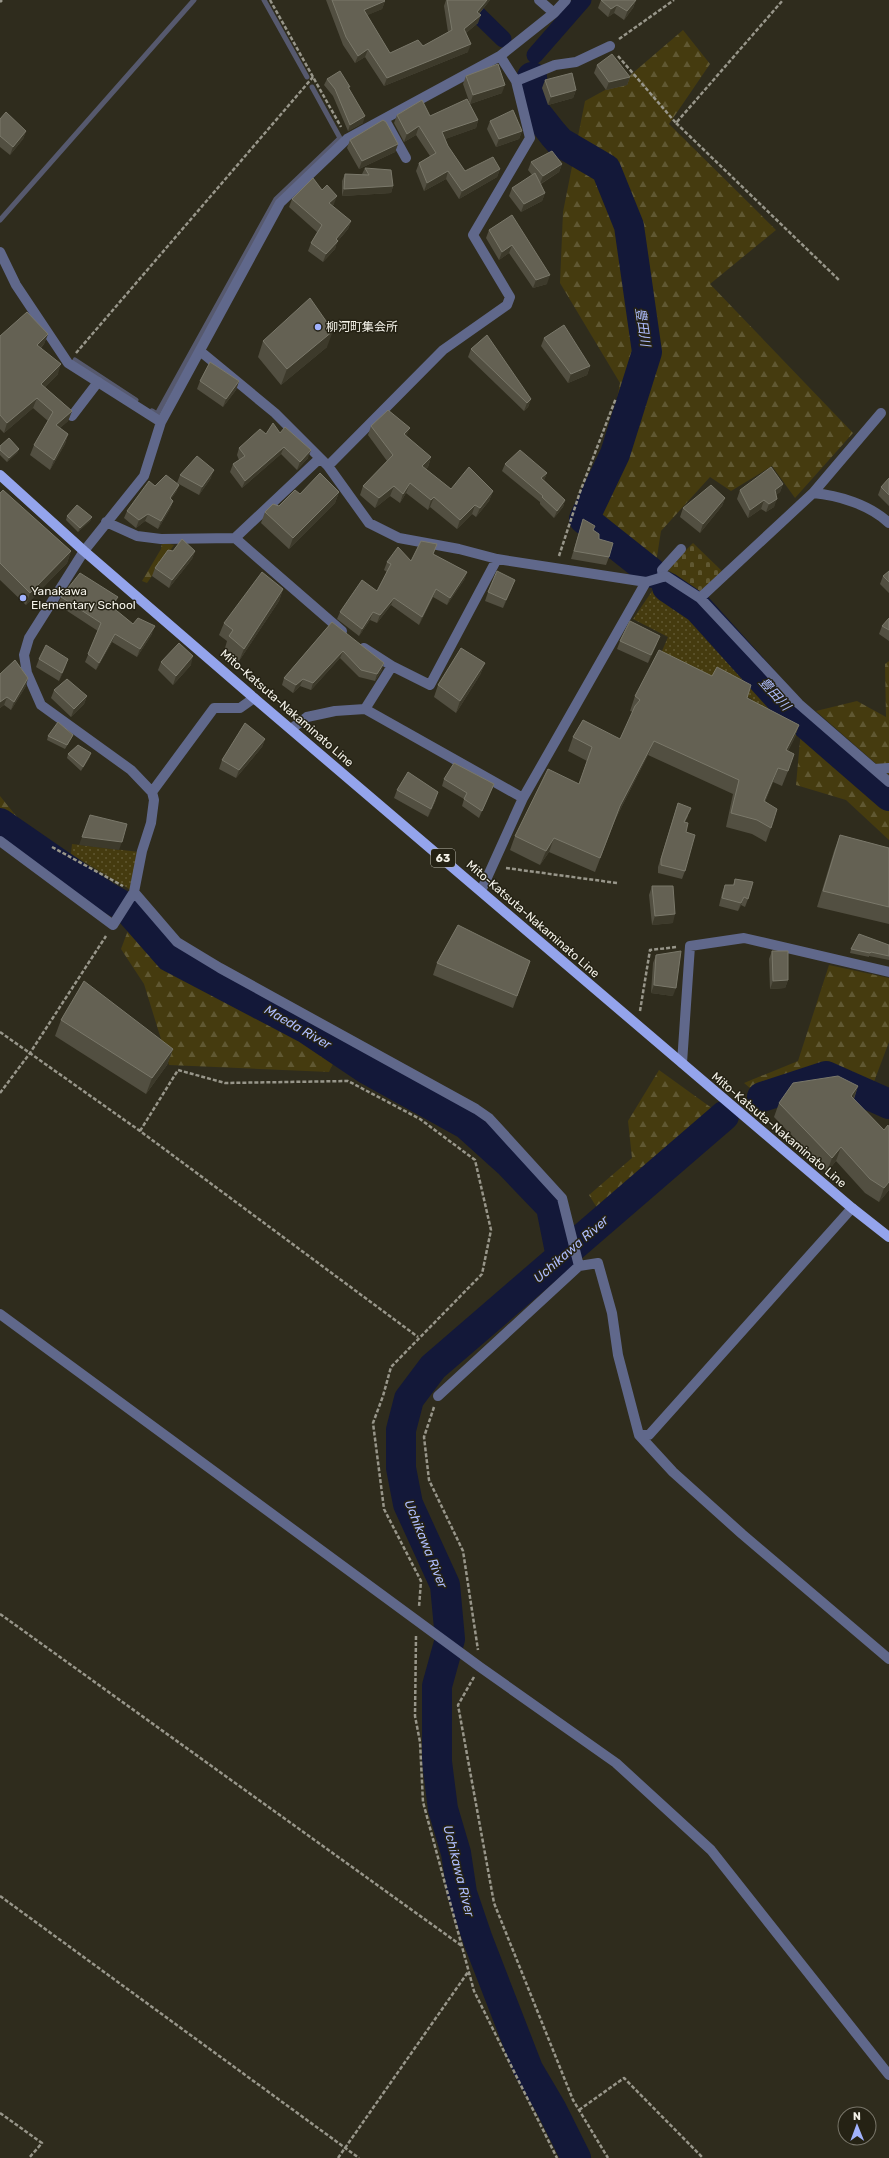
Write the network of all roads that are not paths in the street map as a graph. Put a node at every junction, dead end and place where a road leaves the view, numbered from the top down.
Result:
1 (539, 0) edge
2 (566, 0) edge
3 (554, 13) junction
4 (610, 46) road end
5 (500, 56) junction
6 (516, 81) junction
7 (384, 118) junction
8 (406, 158) dead end
9 (0, 252) edge
10 (200, 351) junction
11 (98, 382) junction
12 (881, 413) dead end
13 (72, 416) edge
14 (161, 422) junction
15 (320, 458) junction
16 (328, 466) junction
17 (0, 475) edge
18 (812, 493) junction
19 (106, 522) junction
20 (889, 523) edge
21 (235, 538) junction
22 (681, 548) dead end
23 (84, 551) junction
24 (497, 559) junction
25 (663, 577) junction
26 (646, 582) junction
27 (700, 598) junction
28 (392, 666) junction
29 (254, 698) junction
30 (365, 709) junction
31 (291, 729) junction
32 (889, 768) edge
33 (874, 769) junction
34 (889, 782) edge
35 (152, 792) junction
36 (524, 798) junction
37 (0, 841) edge
38 (481, 891) junction
39 (134, 892) junction
40 (889, 972) edge
41 (682, 1063) junction
42 (852, 1208) junction
43 (889, 1237) edge
44 (579, 1266) junction
45 (0, 1314) edge
46 (438, 1396) road end
47 (639, 1435) junction
48 (889, 1659) edge
49 (889, 2075) edge

1 - 3 street
2 - 3 street
3 - 5 street
4 - 6 street
5 - 6 street
5 - 7 street
6 - 16 street
7 - 8 street
7 - 10 street
9 - 11 street
10 - 14 street
10 - 15 street
11 - 13 street
11 - 14 street
12 - 18 street
14 - 19 street
15 - 16 street
15 - 21 street
16 - 24 street
17 - 23 main road, Mito-Katsuta-Nakaminato Line / 63
18 - 20 street
18 - 27 street
19 - 21 street
19 - 23 street
21 - 28 street
22 - 25 street
23 - 29 main road, Mito-Katsuta-Nakaminato Line / 63
23 - 35 street
24 - 26 street
24 - 28 street
25 - 26 street
25 - 27 street
26 - 36 street
27 - 33 street
28 - 30 street
29 - 31 main road, Mito-Katsuta-Nakaminato Line / 63
29 - 35 street
30 - 31 street
30 - 36 street
31 - 38 main road, Mito-Katsuta-Nakaminato Line / 63
32 - 33 street
33 - 34 street
35 - 39 street
36 - 38 street
37 - 39 street
38 - 41 main road, Mito-Katsuta-Nakaminato Line / 63
39 - 44 street
40 - 41 street
41 - 42 main road, Mito-Katsuta-Nakaminato Line / 63
42 - 43 main road, Mito-Katsuta-Nakaminato Line / 63
42 - 47 street
44 - 46 street
44 - 47 street
45 - 49 street
47 - 48 street

